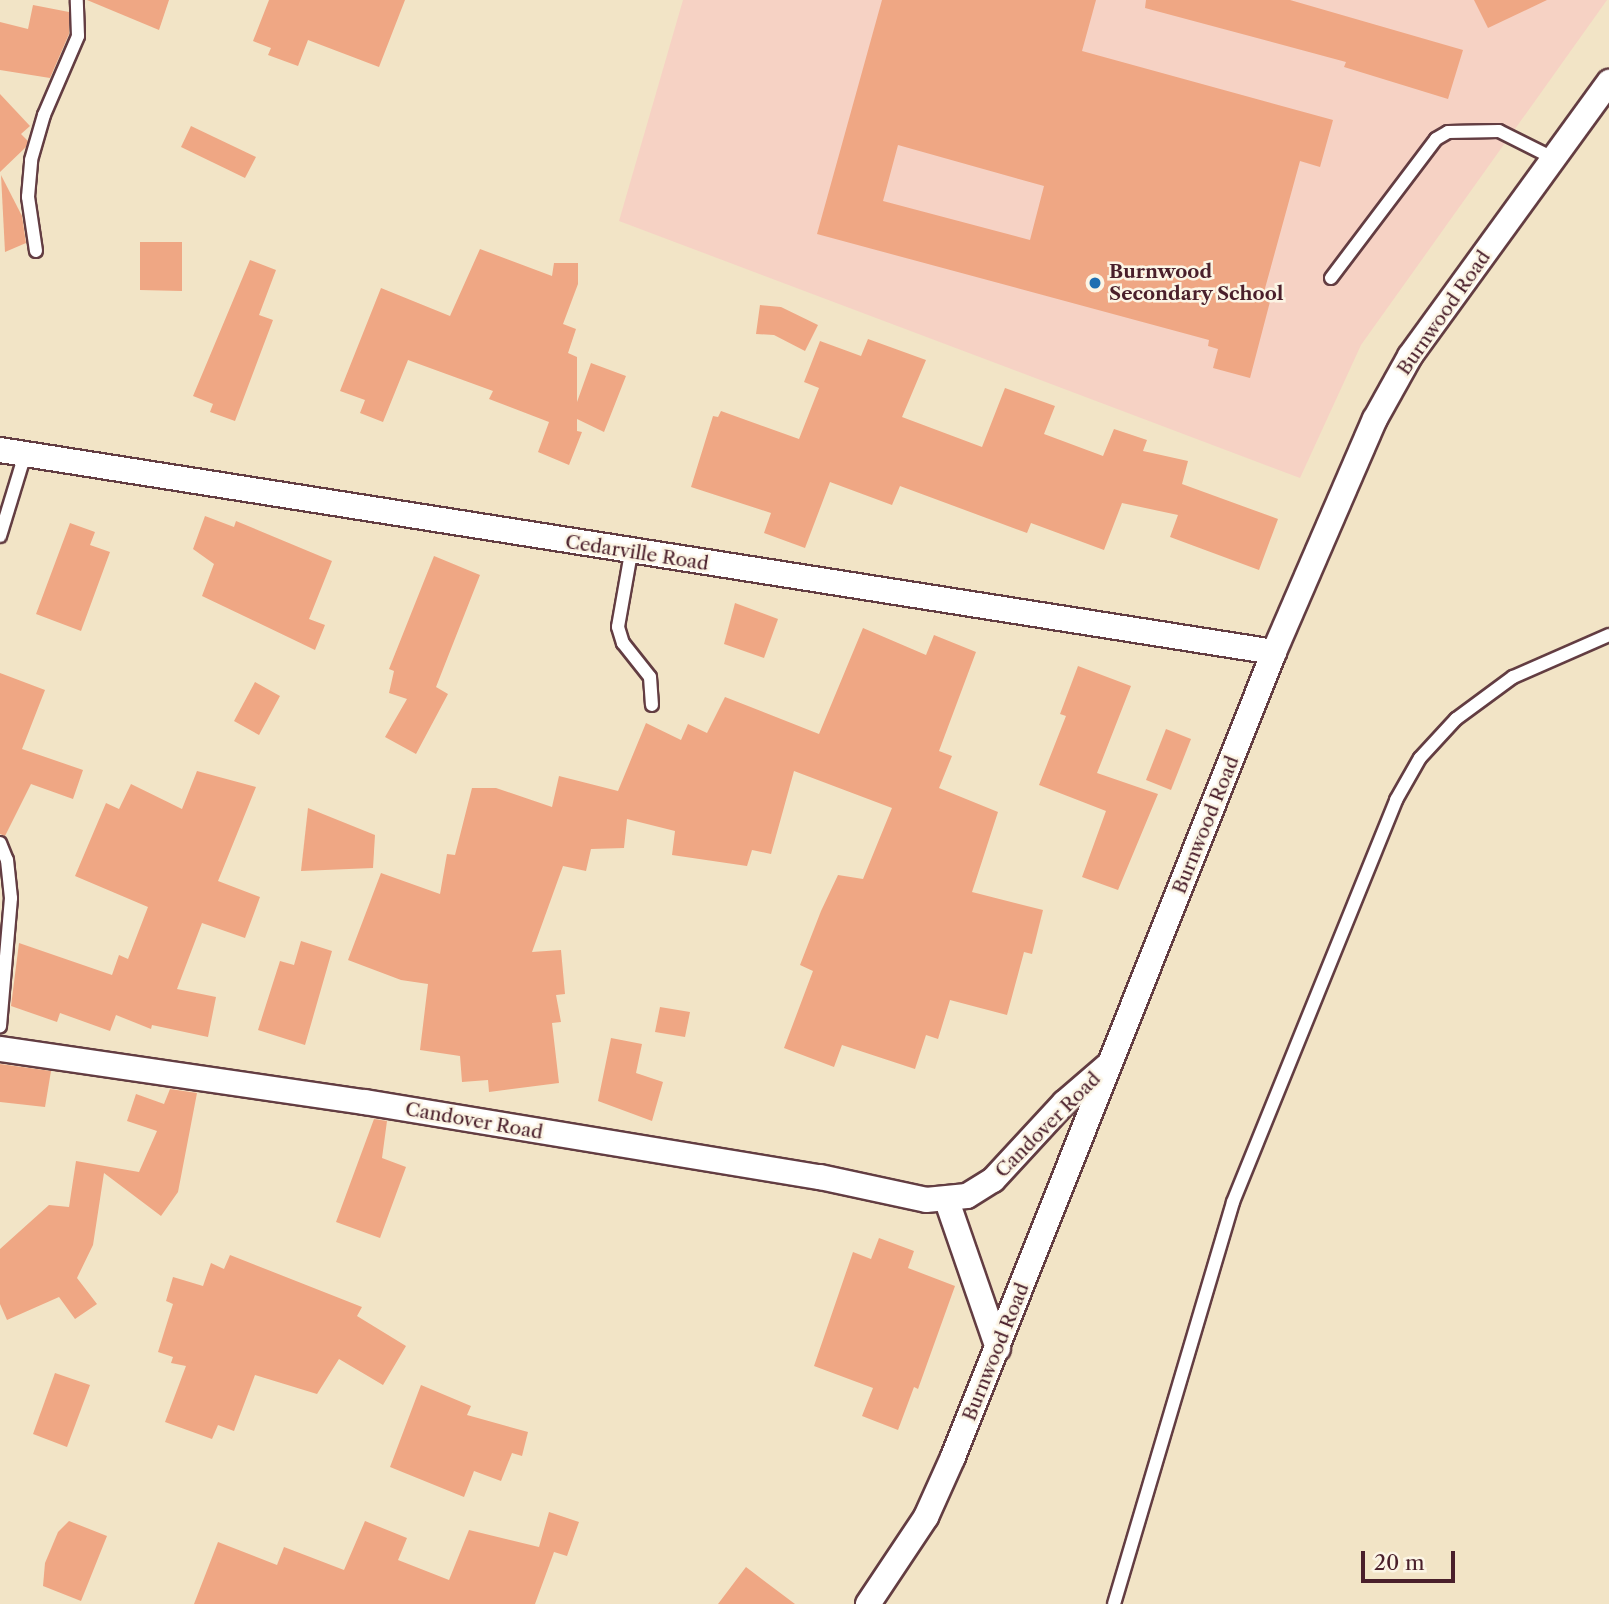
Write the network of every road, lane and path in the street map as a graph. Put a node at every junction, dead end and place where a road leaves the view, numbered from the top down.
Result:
1 (77, 0) edge
2 (1609, 82) edge
3 (1553, 158) junction
4 (36, 251) dead end
5 (1331, 278) dead end
6 (0, 450) edge
7 (25, 454) junction
8 (0, 537) edge
9 (631, 553) junction
10 (1609, 635) edge
11 (1274, 652) junction
12 (652, 705) dead end
13 (0, 843) edge
14 (0, 1027) edge
15 (0, 1049) edge
16 (1110, 1063) junction
17 (947, 1201) junction
18 (998, 1348) junction
19 (868, 1604) edge
20 (1114, 1604) edge

1 - 4 lane
2 - 3 street, Burnwood Road
3 - 5 lane
3 - 11 street, Burnwood Road
6 - 7 street, Cedarville Road
7 - 8 lane
7 - 9 street, Cedarville Road
9 - 11 street, Cedarville Road
9 - 12 lane
10 - 20 lane
11 - 16 street, Burnwood Road
13 - 14 lane
15 - 17 street, Candover Road
16 - 17 street, Candover Road
16 - 18 street, Burnwood Road
17 - 18 street
18 - 19 street, Burnwood Road

